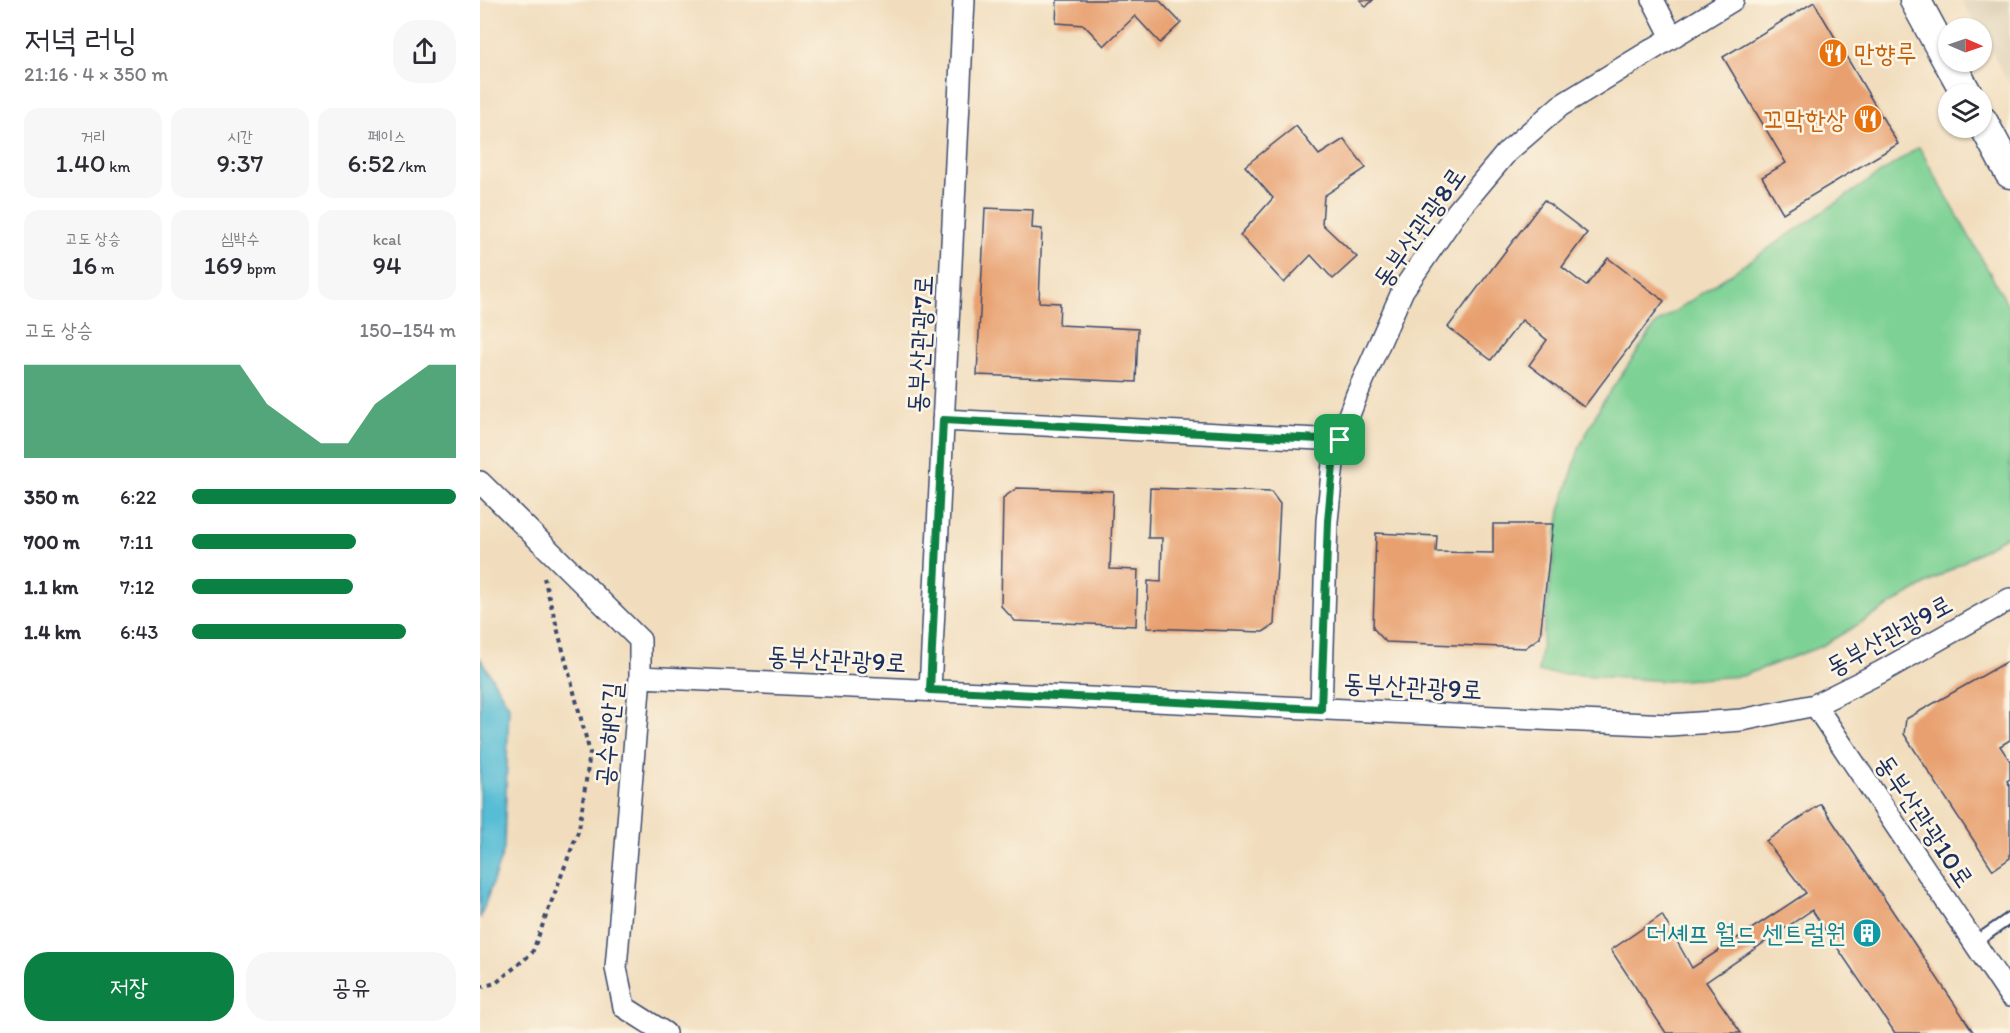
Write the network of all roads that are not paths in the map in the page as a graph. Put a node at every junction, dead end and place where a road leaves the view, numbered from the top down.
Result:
1 (964, 0) edge
2 (1653, 0) edge
3 (1733, 0) edge
4 (1915, 0) edge
5 (1672, 37) junction
6 (1938, 43) edge
7 (1991, 138) edge
8 (2010, 173) edge
9 (943, 420) junction
10 (1340, 440) junction
11 (480, 482) edge
12 (2010, 599) edge
13 (640, 677) junction
14 (930, 690) junction
15 (1815, 705) junction
16 (1321, 709) junction
17 (2010, 918) edge
18 (1974, 943) junction
19 (2010, 996) edge
20 (664, 1033) edge

1 - 9 street, 동부산관광7로
2 - 5 street
3 - 5 street, 동부산관광8로
4 - 6 main road
5 - 10 street, 동부산관광8로
7 - 8 main road
9 - 10 street
9 - 14 street, 동부산관광7로
10 - 16 street, 동부산관광8로
11 - 13 street, 공수해안길
12 - 15 street, 동부산관광9로
13 - 14 street, 동부산관광9로
13 - 20 street, 공수해안길
14 - 16 street, 동부산관광9로
15 - 16 street, 동부산관광9로
15 - 18 street, 동부산관광10로
17 - 18 lane
18 - 19 street, 동부산관광10로

